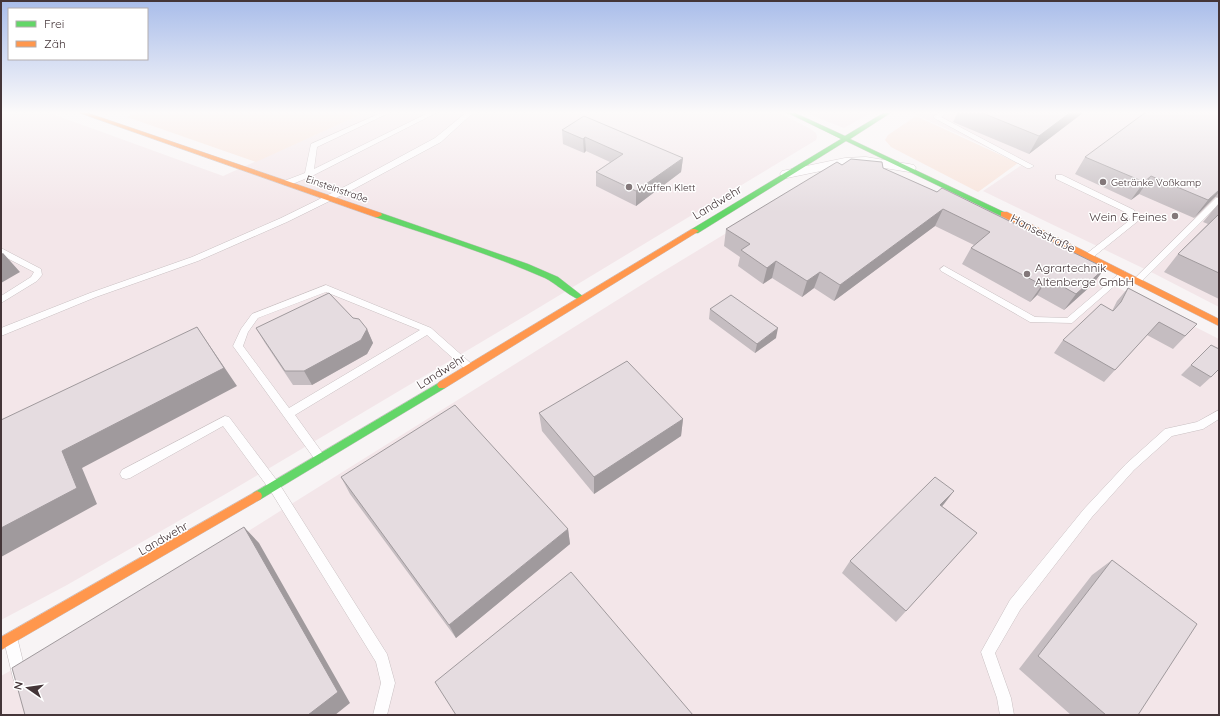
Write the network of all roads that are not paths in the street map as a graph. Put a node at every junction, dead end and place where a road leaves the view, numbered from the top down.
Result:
1 (177, 145) edge
2 (315, 145) edge
3 (367, 145) edge
4 (428, 145) edge
5 (835, 145) edge
6 (862, 145) edge
7 (991, 145) edge
8 (1030, 166) dead end
9 (909, 168) junction
10 (309, 174) junction
11 (787, 174) junction
12 (1059, 177) dead end
13 (288, 184) junction
14 (330, 198) junction
15 (1219, 200) edge
16 (1, 250) edge
17 (1089, 256) junction
18 (944, 269) dead end
19 (1124, 274) junction
20 (1137, 281) junction
21 (581, 298) junction
22 (1, 300) edge
23 (1219, 323) edge
24 (428, 330) junction
25 (1, 332) edge
26 (470, 367) junction
27 (288, 414) junction
28 (1219, 414) edge
29 (320, 458) junction
30 (126, 474) dead end
31 (274, 486) junction
32 (6, 642) edge
33 (24, 694) edge
34 (380, 715) edge
35 (1007, 715) edge

1 - 13 street, Einsteinstraße
2 - 10 lane
3 - 10 lane
4 - 14 lane
5 - 11 street, Landwehr
6 - 9 street, Hansestraße
7 - 8 lane
9 - 11 street, Hansestraße
9 - 17 street, Hansestraße
10 - 13 lane
11 - 21 street, Landwehr
12 - 17 lane
13 - 14 street, Einsteinstraße
14 - 21 street, Einsteinstraße
14 - 25 lane
15 - 20 lane
16 - 22 lane
17 - 19 street, Hansestraße
18 - 19 lane
19 - 20 street, Hansestraße
20 - 23 street, Hansestraße
21 - 26 street, Landwehr
24 - 26 lane
24 - 27 lane
24 - 27 lane
26 - 29 street, Landwehr
27 - 29 lane
28 - 35 lane
29 - 31 street, Landwehr
30 - 31 lane
31 - 32 street, Landwehr
31 - 34 lane
32 - 33 lane

